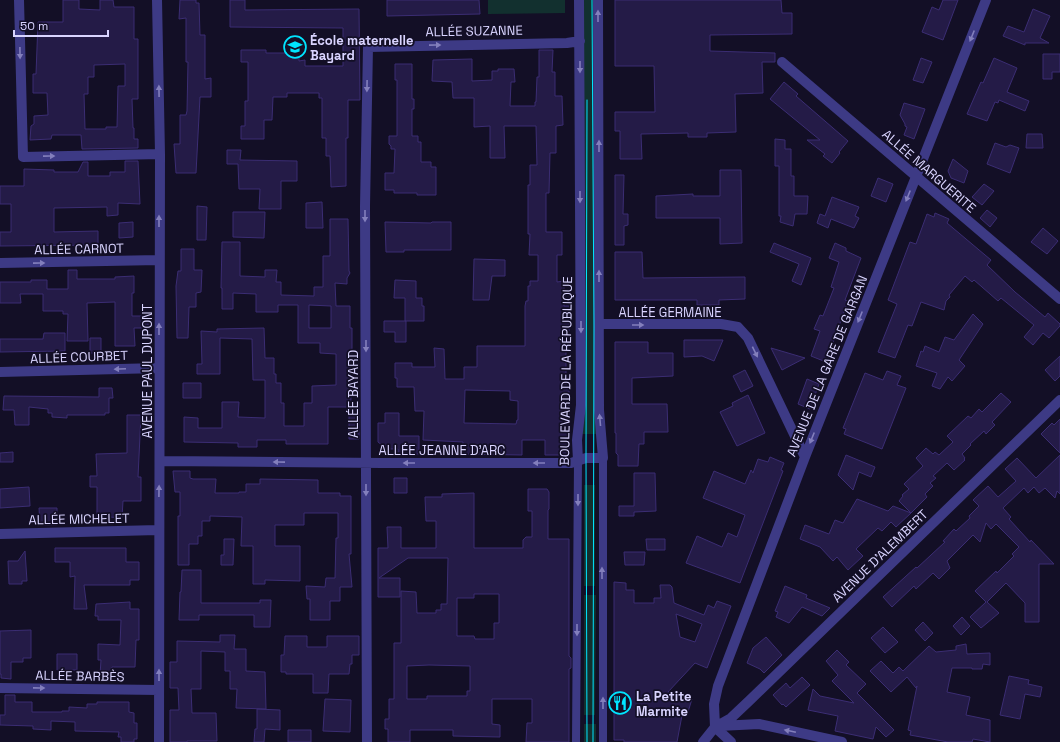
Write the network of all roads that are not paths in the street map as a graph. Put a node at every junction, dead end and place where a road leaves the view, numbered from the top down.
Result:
1 (19, 0) edge
2 (157, 0) edge
3 (579, 0) edge
4 (598, 0) edge
5 (986, 0) edge
6 (580, 41) junction
7 (368, 47) joint
8 (782, 62) dead end
9 (160, 154) junction
10 (916, 177) junction
11 (159, 260) junction
12 (0, 263) edge
13 (1060, 299) edge
14 (599, 324) junction
15 (159, 368) junction
16 (0, 372) edge
17 (1060, 400) edge
18 (805, 457) junction
19 (603, 458) junction
20 (160, 461) junction
21 (578, 461) junction
22 (366, 463) junction
23 (158, 530) junction
24 (0, 534) edge
25 (0, 688) edge
26 (159, 690) junction
27 (715, 727) junction
28 (159, 742) edge
29 (367, 742) edge
30 (576, 742) edge
31 (603, 742) edge
32 (703, 742) edge
33 (731, 742) edge
34 (842, 742) edge

1 -> 9 street
9 -> 2 street, AVENUE PAUL DUPONT
3 - 6 street, BOULEVARD DE LA RÉPUBLIQUE
14 -> 4 street
5 -> 10 street, AVENUE DE LA GARE DE GARGAN
7 -> 6 street, ALLÉE SUZANNE
6 -> 21 street, BOULEVARD DE LA RÉPUBLIQUE
7 -> 22 street, ALLÉE BAYARD
8 - 10 street, ALLÉE MARGUERITE
11 -> 9 street, AVENUE PAUL DUPONT
10 - 13 street, ALLÉE MARGUERITE
10 -> 18 street, AVENUE DE LA GARE DE GARGAN
12 -> 11 street, ALLÉE CARNOT
15 -> 11 street, AVENUE PAUL DUPONT
14 -> 18 street, ALLÉE GERMAINE
19 -> 14 street
15 -> 16 street, ALLÉE COURBET
15 - 20 street, AVENUE PAUL DUPONT
17 - 27 street, AVENUE D'ALEMBERT
18 - 27 street, AVENUE DE LA GARE DE GARGAN
19 - 21 street, ALLÉE JEANNE D'ARC
31 -> 19 street
22 -> 20 street, ALLÉE JEANNE D'ARC
23 -> 20 street, AVENUE PAUL DUPONT
21 -> 22 street, ALLÉE JEANNE D'ARC
21 -> 30 street, BOULEVARD DE LA RÉPUBLIQUE
22 -> 29 street, ALLÉE BAYARD
23 - 24 street, ALLÉE MICHELET
26 -> 23 street, AVENUE PAUL DUPONT
25 -> 26 street, ALLÉE BARBÈS
26 - 28 street, AVENUE PAUL DUPONT
27 - 32 street
27 - 33 street
34 -> 27 street

